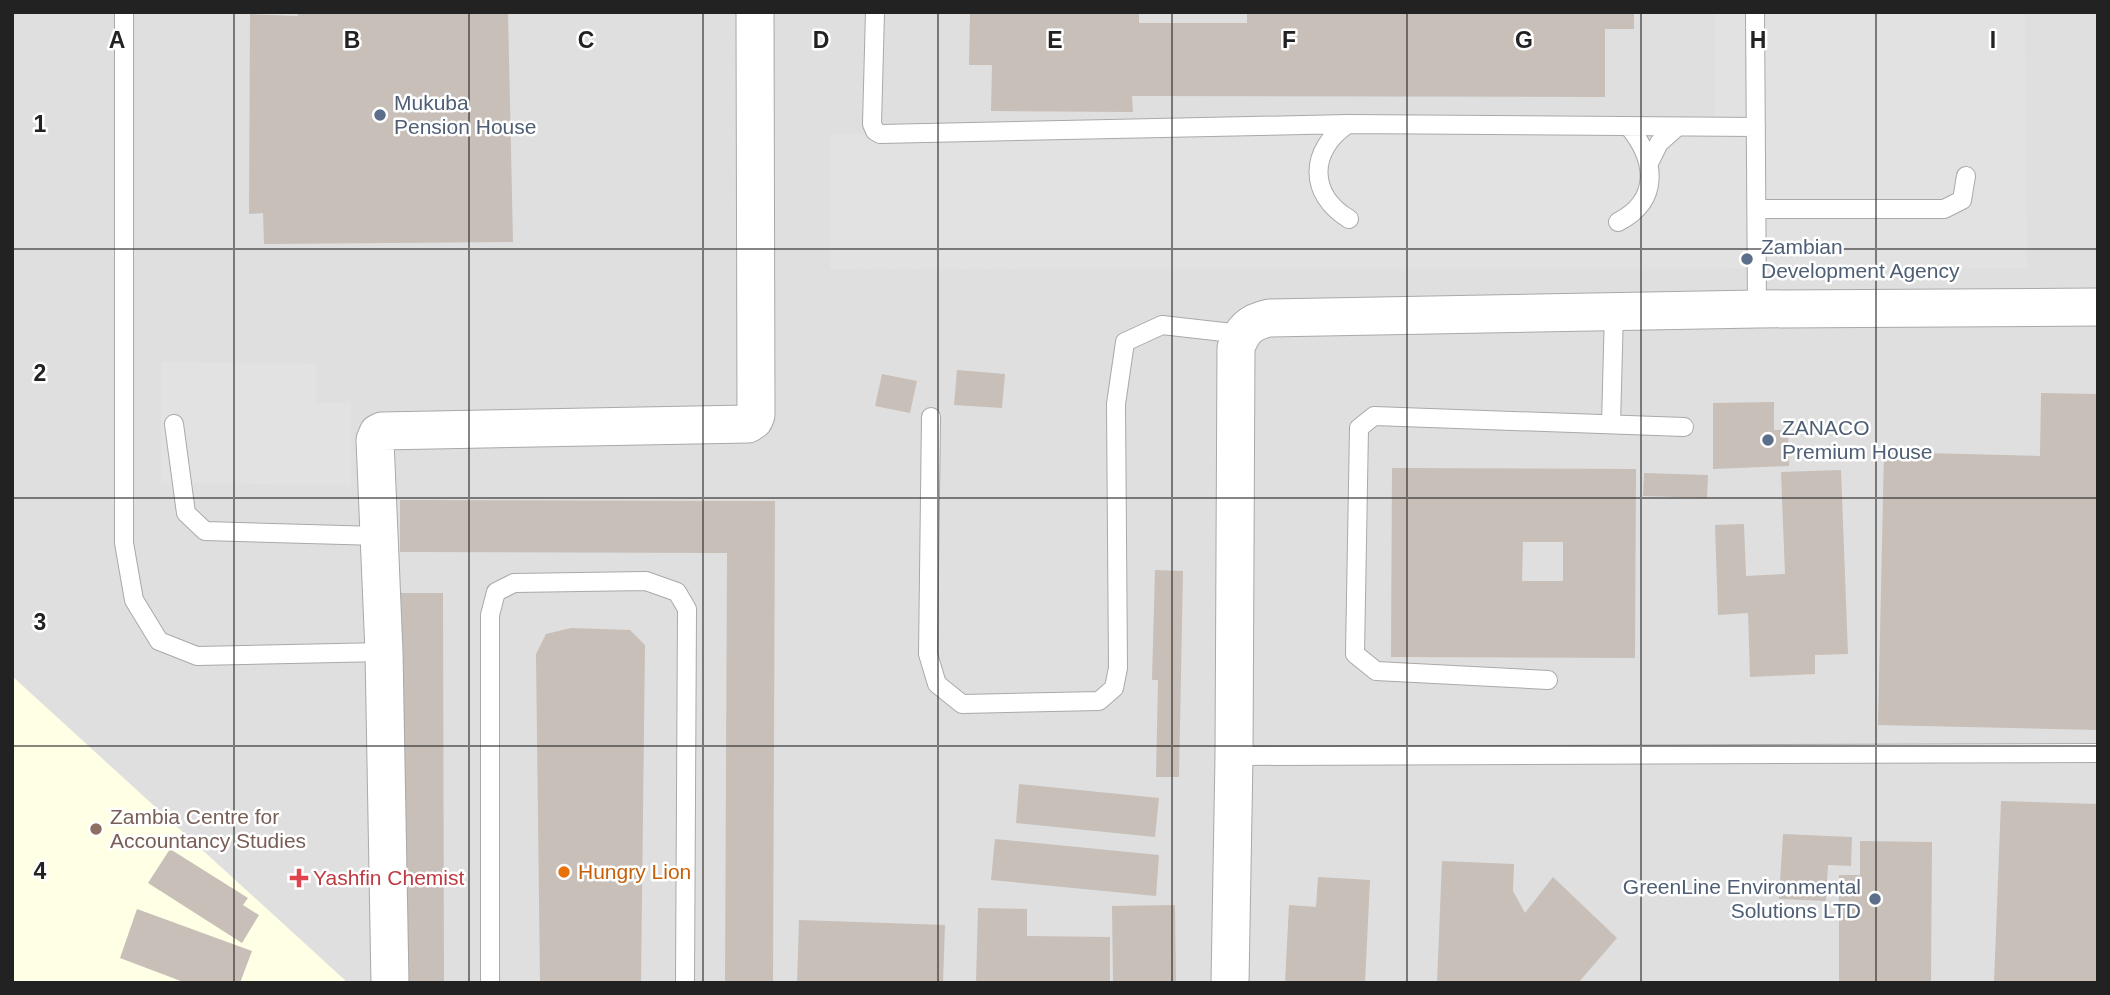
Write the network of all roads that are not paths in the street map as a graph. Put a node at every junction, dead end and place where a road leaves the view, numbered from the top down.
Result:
1 (124, 12) edge
2 (755, 12) edge
3 (875, 12) edge
4 (1755, 12) edge
5 (1348, 124) junction
6 (1629, 126) junction
7 (1678, 127) junction
8 (1756, 127) junction
9 (1649, 163) junction
10 (1966, 176) dead end
11 (1757, 209) junction
12 (1349, 219) dead end
13 (1618, 222) dead end
14 (2098, 307) edge
15 (1757, 309) junction
16 (1614, 311) junction
17 (1241, 334) junction
18 (931, 417) dead end
19 (174, 424) dead end
20 (1611, 424) junction
21 (1684, 426) dead end
22 (379, 536) junction
23 (384, 652) junction
24 (1548, 680) dead end
25 (2098, 753) edge
26 (1234, 756) junction
27 (390, 983) edge
28 (490, 983) edge
29 (685, 983) edge
30 (1230, 983) edge

1 - 23 lane
2 - 22 street
3 - 5 lane
4 - 8 lane
5 - 6 lane
5 - 12 lane
6 - 7 lane
6 - 9 lane
7 - 8 lane
7 - 9 lane
8 - 11 lane
9 - 13 lane
10 - 11 lane
11 - 15 lane
14 - 15 street
15 - 16 street
16 - 17 street
16 - 20 lane
17 - 18 lane
17 - 26 street
19 - 22 lane
20 - 21 lane
20 - 24 lane
22 - 23 street
23 - 27 street
25 - 26 lane
26 - 30 street
28 - 29 lane

